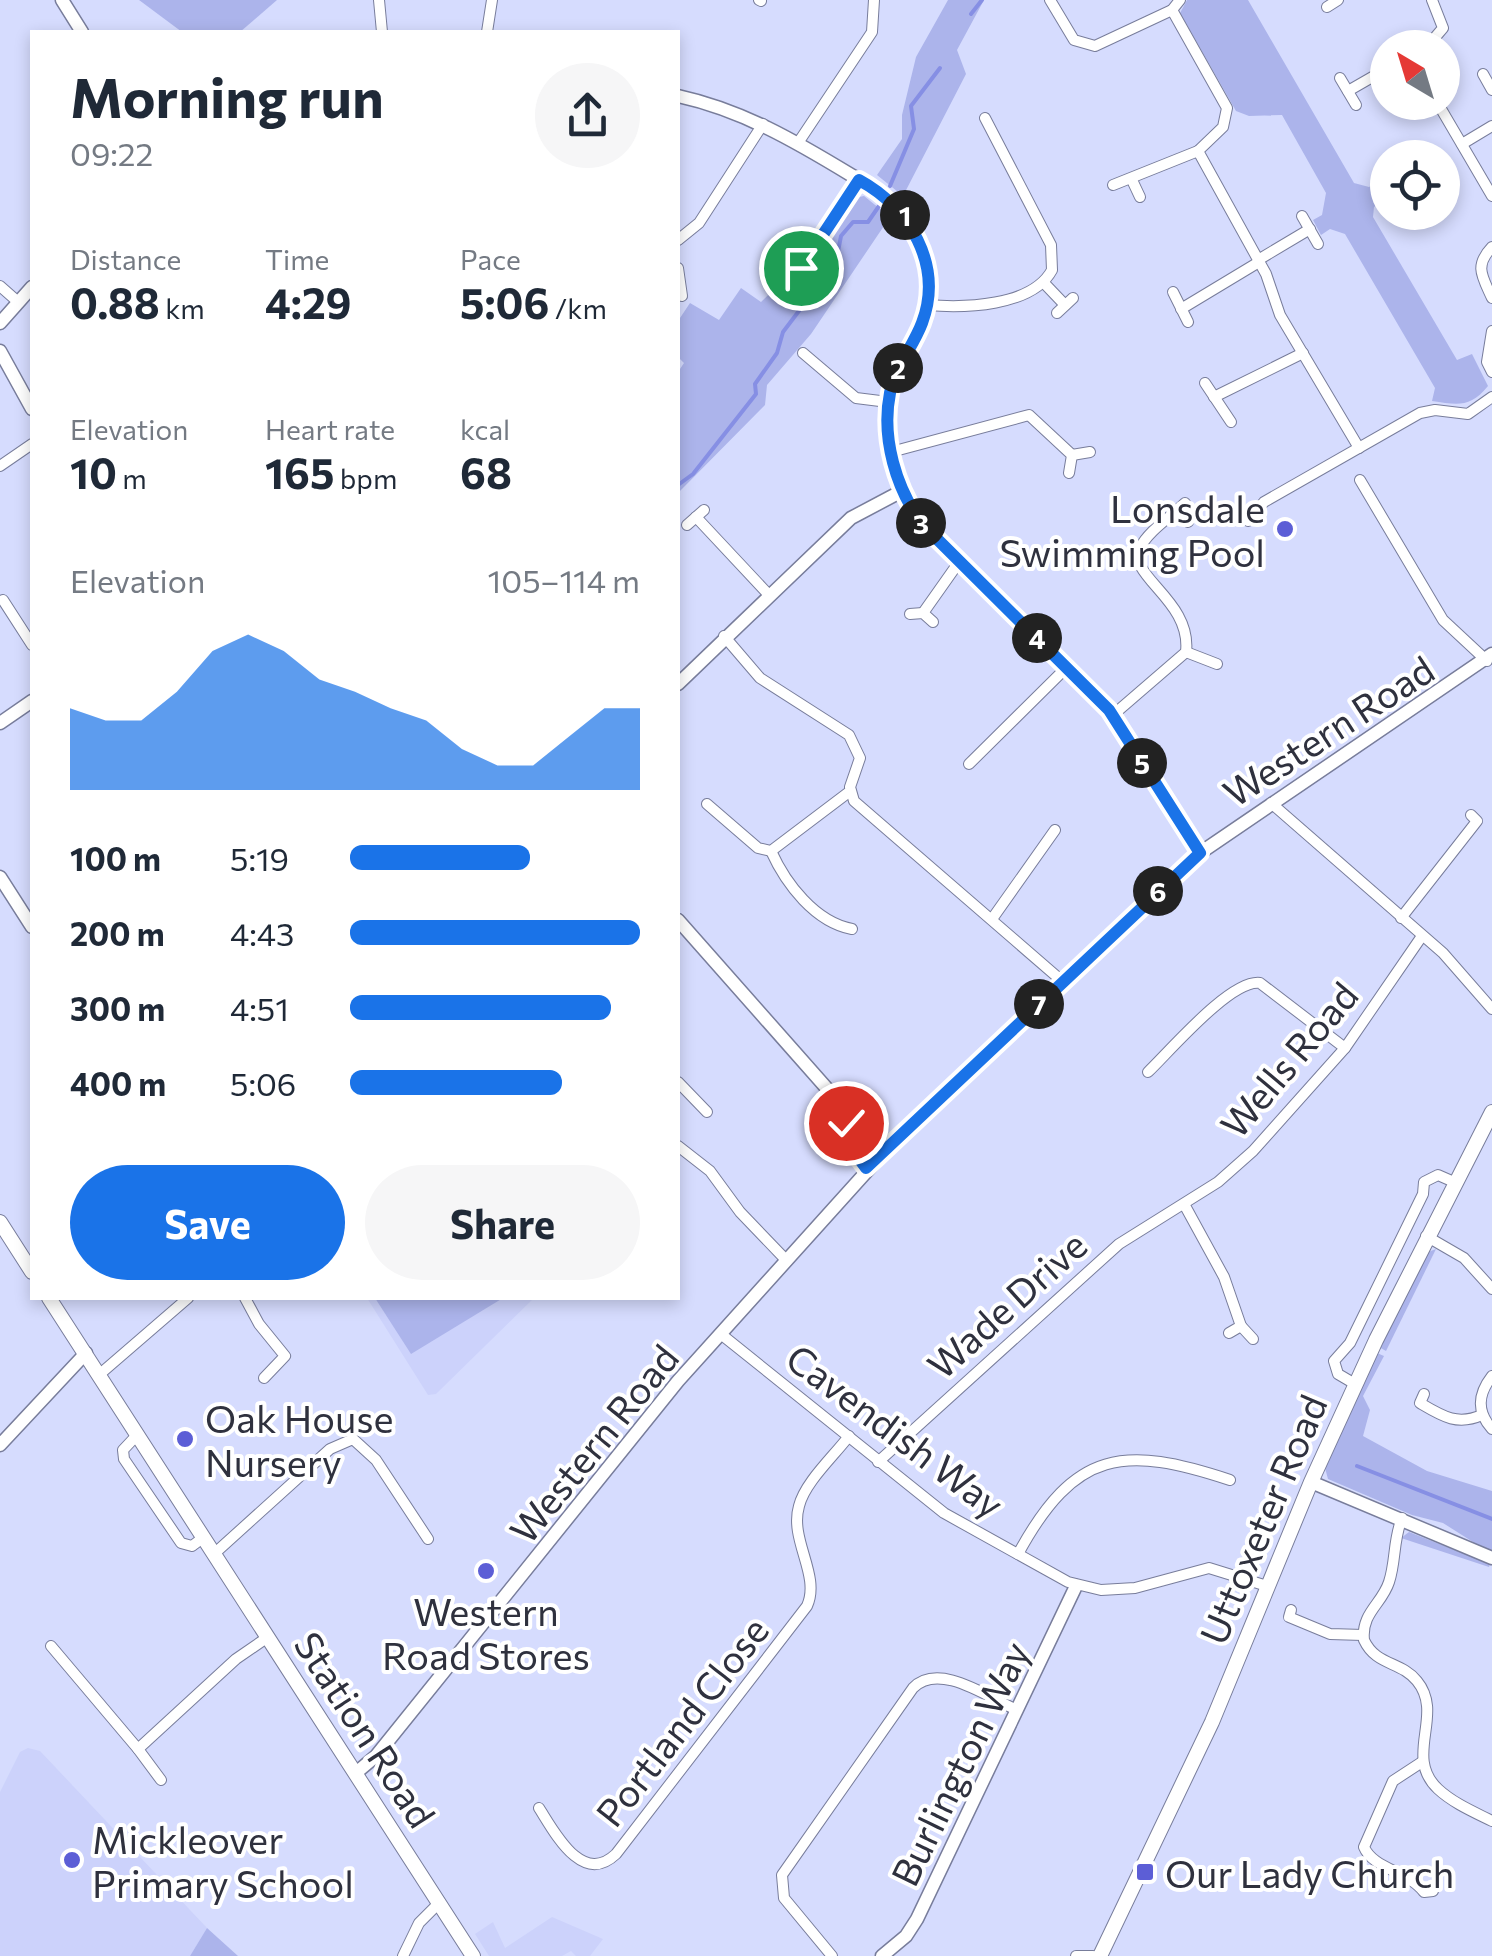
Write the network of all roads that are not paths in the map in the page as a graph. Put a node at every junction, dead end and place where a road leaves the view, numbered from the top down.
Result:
1 (62, 0) edge
2 (379, 0) edge
3 (492, 0) edge
4 (874, 0) edge
5 (1050, 0) edge
6 (1338, 0) edge
7 (1432, 0) edge
8 (1176, 5) edge
9 (1327, 7) dead end
10 (81, 30) edge
11 (382, 30) edge
12 (488, 30) edge
13 (1442, 30) edge
14 (1483, 74) dead end
15 (1340, 78) dead end
16 (1370, 78) edge
17 (1492, 90) edge
18 (1348, 91) junction
19 (680, 97) edge
20 (1356, 106) dead end
21 (1448, 120) edge
22 (763, 124) junction
23 (1492, 126) edge
24 (985, 127) dead end
25 (798, 143) junction
26 (1462, 144) junction
27 (1198, 152) junction
28 (859, 180) junction
29 (1132, 180) junction
30 (1113, 185) dead end
31 (1492, 196) edge
32 (1140, 197) dead end
33 (1302, 216) dead end
34 (1310, 229) junction
35 (680, 238) edge
36 (1318, 244) dead end
37 (1492, 247) edge
38 (1259, 261) junction
39 (801, 268) dead end
40 (1044, 283) junction
41 (0, 286) edge
42 (680, 287) edge
43 (30, 288) edge
44 (1172, 292) dead end
45 (682, 296) dead end
46 (1492, 298) edge
47 (17, 301) junction
48 (927, 305) junction
49 (1065, 305) dead end
50 (1181, 309) junction
51 (0, 322) edge
52 (1188, 322) dead end
53 (1492, 331) edge
54 (0, 352) edge
55 (803, 352) dead end
56 (1303, 352) junction
57 (1492, 372) edge
58 (1205, 383) dead end
59 (1214, 397) junction
60 (1492, 398) edge
61 (888, 402) junction
62 (30, 406) edge
63 (1230, 422) dead end
64 (30, 445) edge
65 (1358, 448) junction
66 (892, 452) junction
67 (1090, 452) dead end
68 (1072, 455) junction
69 (0, 466) edge
70 (1068, 473) dead end
71 (1360, 480) dead end
72 (902, 490) junction
73 (696, 518) dead end
74 (1248, 521) dead end
75 (1188, 522) dead end
76 (960, 562) junction
77 (769, 595) junction
78 (3, 600) dead end
79 (923, 613) junction
80 (910, 614) dead end
81 (933, 622) dead end
82 (724, 636) junction
83 (30, 642) edge
84 (1186, 652) junction
85 (1488, 663) edge
86 (1216, 664) dead end
87 (1067, 667) junction
88 (680, 682) edge
89 (30, 702) edge
90 (1113, 716) junction
91 (0, 722) edge
92 (969, 764) dead end
93 (850, 792) junction
94 (1271, 803) junction
95 (706, 804) dead end
96 (1471, 815) dead end
97 (1055, 830) dead end
98 (771, 851) junction
99 (1200, 853) junction
100 (0, 876) edge
101 (1401, 918) junction
102 (992, 919) junction
103 (680, 922) edge
104 (30, 924) edge
105 (852, 929) dead end
106 (1422, 936) junction
107 (1062, 981) junction
108 (1492, 1009) edge
109 (1344, 1048) junction
110 (1148, 1072) dead end
111 (680, 1084) edge
112 (707, 1112) dead end
113 (1492, 1112) edge
114 (680, 1148) edge
115 (866, 1168) junction
116 (1454, 1182) junction
117 (1184, 1204) junction
118 (0, 1222) edge
119 (1426, 1236) junction
120 (6, 1244) edge
121 (787, 1261) junction
122 (30, 1270) edge
123 (1487, 1274) edge
124 (1492, 1289) edge
125 (50, 1300) edge
126 (186, 1300) edge
127 (247, 1300) edge
128 (1241, 1326) junction
129 (1229, 1333) dead end
130 (722, 1336) junction
131 (1252, 1339) dead end
132 (86, 1353) junction
133 (100, 1374) junction
134 (1492, 1376) edge
135 (264, 1378) dead end
136 (1355, 1384) junction
137 (1424, 1394) dead end
138 (1482, 1415) junction
139 (1492, 1429) edge
140 (138, 1434) junction
141 (849, 1436) junction
142 (0, 1445) edge
143 (878, 1462) junction
144 (1230, 1480) dead end
145 (1311, 1482) junction
146 (1402, 1518) junction
147 (204, 1537) junction
148 (428, 1540) dead end
149 (215, 1553) junction
150 (1018, 1554) junction
151 (1492, 1558) edge
152 (1076, 1586) junction
153 (1267, 1586) junction
154 (1291, 1610) dead end
155 (1363, 1635) junction
156 (268, 1637) junction
157 (51, 1646) dead end
158 (73, 1650) dead end
159 (62, 1660) junction
160 (1017, 1710) junction
161 (138, 1749) junction
162 (1422, 1762) junction
163 (358, 1772) junction
164 (162, 1780) dead end
165 (539, 1808) dead end
166 (1492, 1821) edge
167 (1433, 1892) dead end
168 (440, 1902) junction
169 (402, 1956) edge
170 (473, 1956) edge
171 (832, 1956) edge
172 (882, 1956) edge
173 (1076, 1956) edge
174 (1096, 1956) edge

1 - 10 street
2 - 11 street
3 - 12 street
4 - 25 street
5 - 8 street
6 - 9 street
7 - 13 street
8 - 27 street
14 - 17 street
15 - 18 street
16 - 18 street
18 - 20 street
19 - 22 street
21 - 26 street
22 - 25 street
22 - 35 street
23 - 26 street
24 - 40 street
25 - 28 street
26 - 31 street
27 - 29 street
27 - 38 street
28 - 39 street
28 - 48 street
29 - 30 street
29 - 32 street
33 - 34 street
34 - 36 street
34 - 38 street
37 - 46 street
38 - 50 street
38 - 56 street
40 - 48 street
40 - 49 street
41 - 47 street
42 - 45 street
43 - 47 street
44 - 50 street
47 - 51 street
48 - 61 street
50 - 52 street
53 - 57 street
54 - 62 street
55 - 61 street
56 - 59 street
56 - 65 street
58 - 59 street
59 - 63 street
60 - 65 street
61 - 66 street
64 - 69 street
65 - 74 street
66 - 68 street
66 - 72 street
67 - 68 street
68 - 70 street
71 - 85 street
72 - 76 street
72 - 77 street
73 - 77 street
75 - 84 street
76 - 79 street
76 - 87 street
77 - 82 street
78 - 83 street
79 - 80 street
79 - 81 street
82 - 88 street
82 - 93 street
84 - 86 street
84 - 90 street
85 - 94 street, Western Road
87 - 90 street
87 - 92 street
89 - 91 street
90 - 99 street
93 - 98 street
93 - 102 street
94 - 99 street, Western Road
94 - 101 street
95 - 98 street
96 - 101 street
97 - 102 street
98 - 105 street
99 - 107 street, Western Road
100 - 104 street
101 - 106 street
102 - 107 street
103 - 115 street
106 - 108 street
106 - 109 street, Wells Road
107 - 115 street, Western Road
109 - 110 street
109 - 117 street, Wells Road
111 - 112 street
113 - 116 main road, Uttoxeter Road
114 - 121 street
115 - 121 street, Western Road
116 - 119 main road, Uttoxeter Road
116 - 136 street
117 - 128 street
117 - 143 street, Wade Drive
118 - 120 main road
119 - 123 street
119 - 136 main road, Uttoxeter Road
120 - 122 main road
121 - 130 street, Western Road
123 - 124 street
125 - 132 main road, Station Road
126 - 133 street
127 - 135 street
128 - 129 street
128 - 131 street
130 - 141 street, Cavendish Way
130 - 163 street, Western Road
132 - 133 main road, Station Road
132 - 142 street
133 - 140 main road, Station Road
134 - 138 street
136 - 145 main road, Uttoxeter Road
137 - 138 street
138 - 139 street
140 - 147 main road, Station Road
140 - 147 street
141 - 143 street, Cavendish Way
141 - 165 street, Portland Close
143 - 150 street, Cavendish Way
144 - 150 street
145 - 146 street
145 - 153 main road, Uttoxeter Road
146 - 151 street
146 - 155 street
147 - 149 main road, Station Road
148 - 149 street
149 - 156 main road, Station Road
150 - 152 street, Cavendish Way
152 - 153 street, Cavendish Way
152 - 160 street, Burlington Way
153 - 174 main road, Uttoxeter Road
154 - 155 street
155 - 162 street
156 - 161 street
156 - 163 main road, Station Road
157 - 159 street
158 - 159 street
159 - 161 street
160 - 171 street
160 - 172 street, Burlington Way
161 - 164 street
162 - 166 street
162 - 167 street
163 - 168 main road, Station Road
168 - 169 street
168 - 170 main road, Station Road
173 - 174 street

